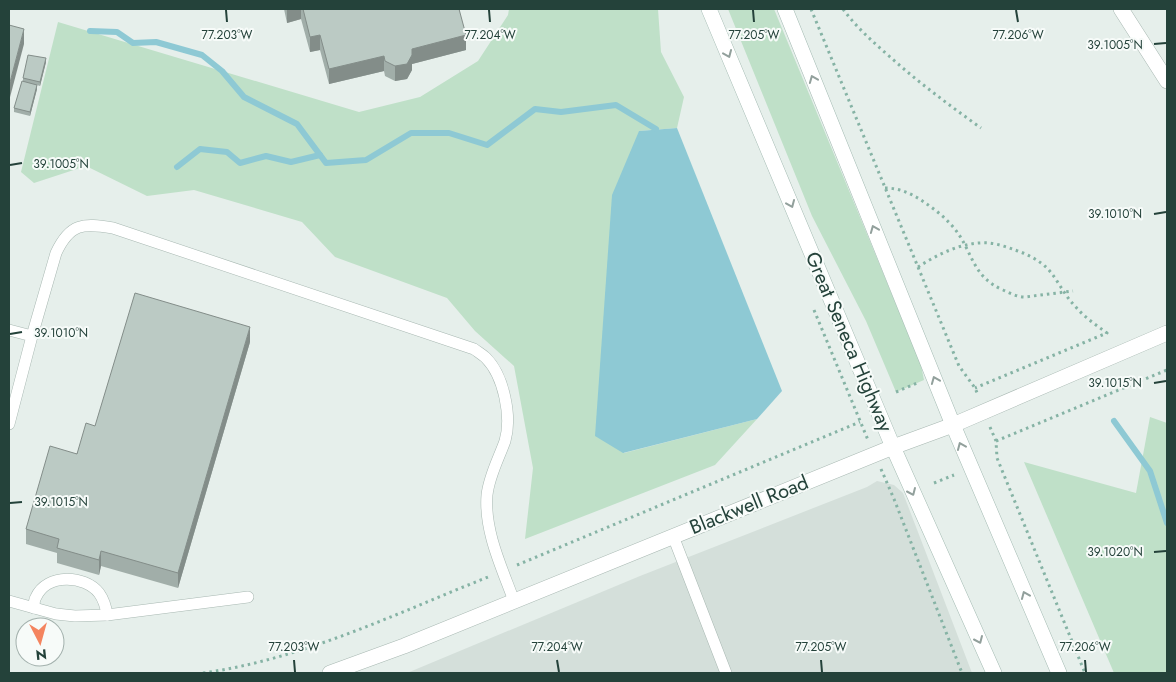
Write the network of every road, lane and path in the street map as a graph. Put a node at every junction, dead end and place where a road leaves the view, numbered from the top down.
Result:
1 (709, 9) edge
2 (785, 9) edge
3 (811, 9) edge
4 (843, 9) edge
5 (1121, 9) edge
6 (1167, 81) edge
7 (981, 128) dead end
8 (885, 188) junction
9 (965, 246) junction
10 (918, 267) junction
11 (1073, 291) dead end
12 (1065, 293) junction
13 (9, 330) edge
14 (1167, 333) edge
15 (32, 336) junction
16 (1167, 370) edge
17 (924, 380) dead end
18 (896, 392) dead end
19 (860, 422) dead end
20 (9, 424) edge
21 (953, 426) junction
22 (992, 430) dead end
23 (996, 440) junction
24 (892, 447) junction
25 (954, 475) dead end
26 (888, 483) dead end
27 (934, 483) dead end
28 (673, 536) junction
29 (503, 570) junction
30 (248, 597) dead end
31 (9, 601) edge
32 (514, 601) junction
33 (34, 608) junction
34 (107, 615) junction
35 (203, 673) edge
36 (330, 673) edge
37 (726, 673) edge
38 (962, 673) edge
39 (994, 673) edge
40 (1059, 673) edge
41 (1085, 673) edge

1 -> 24 main road, Great Seneca Highway
21 -> 2 main road
3 - 8 path
4 - 7 path
5 - 6 main road
8 - 9 path
8 - 10 path
9 - 10 path
9 - 12 path
9 - 12 path
10 - 12 path
11 - 12 path
13 - 15 lane
14 - 21 main road, Blackwell Road
15 - 20 lane
15 - 29 lane
16 - 23 path
17 - 18 path
19 - 29 path
21 - 24 main road, Blackwell Road
40 -> 21 main road
22 - 23 path
23 - 41 path
24 - 28 main road, Blackwell Road
24 -> 39 main road, Great Seneca Highway
25 - 27 path
26 - 38 path
28 - 32 main road, Blackwell Road
28 - 37 lane
29 - 32 lane
29 - 35 path
30 - 34 lane
31 - 33 lane
32 - 36 main road, Blackwell Road
33 - 34 lane
33 - 34 lane

